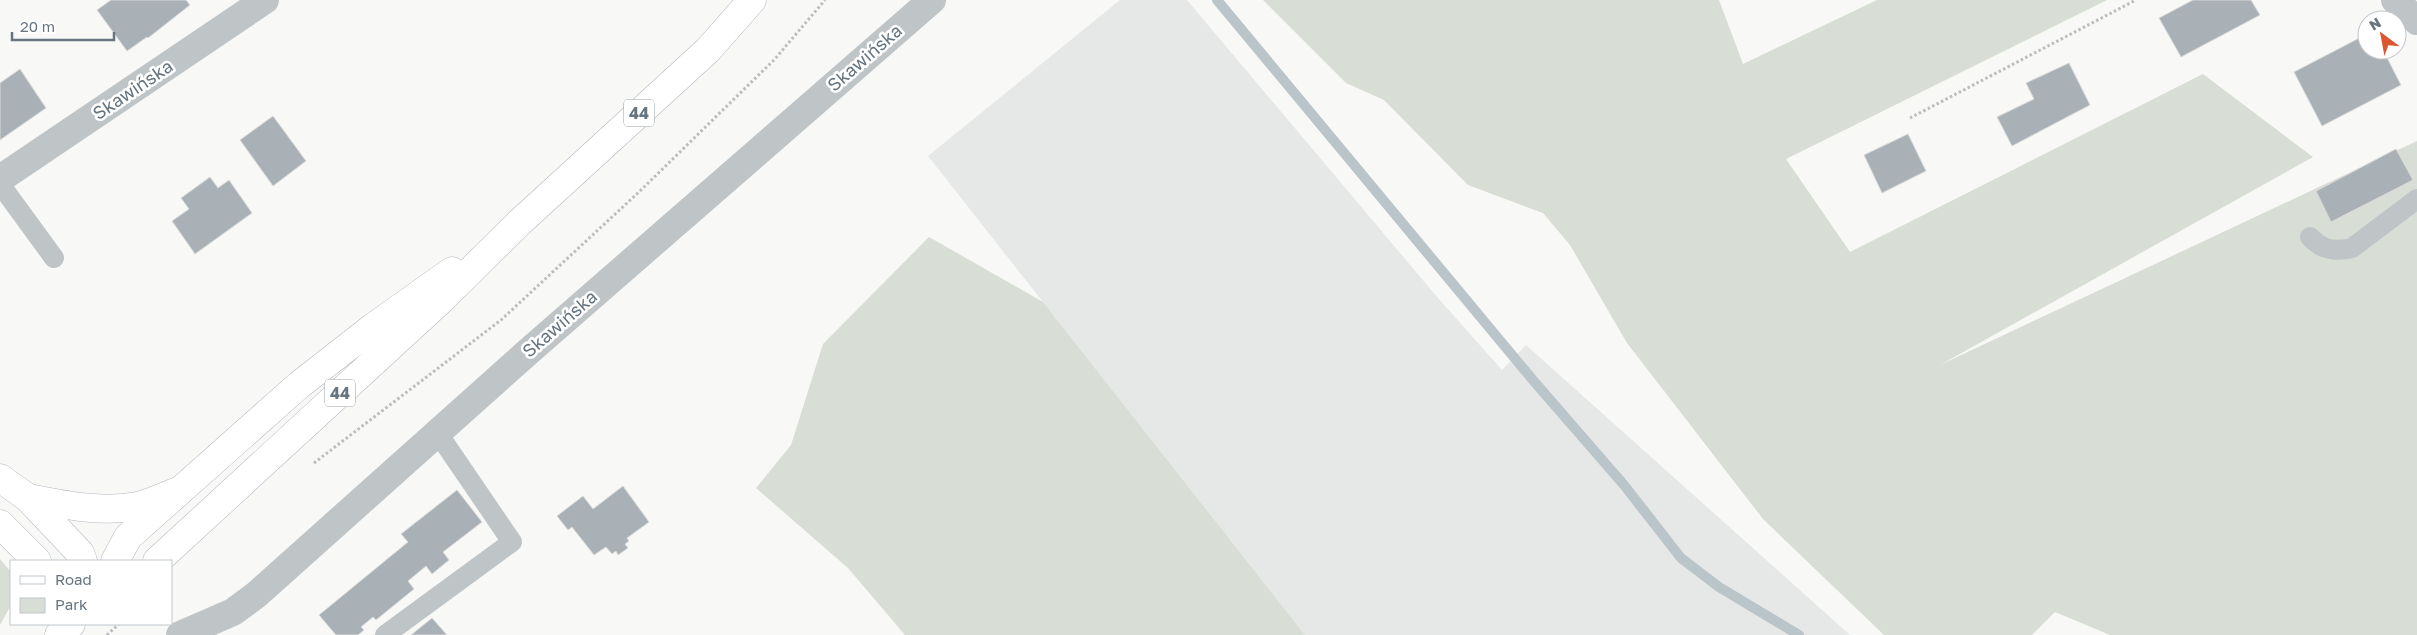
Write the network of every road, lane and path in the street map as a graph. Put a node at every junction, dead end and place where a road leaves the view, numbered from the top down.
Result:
1 (266, 0) edge
2 (752, 0) edge
3 (825, 0) edge
4 (932, 0) edge
5 (2136, 0) edge
6 (2395, 0) edge
7 (2417, 21) edge
8 (1910, 118) dead end
9 (0, 179) edge
10 (0, 184) edge
11 (2417, 199) edge
12 (520, 222) junction
13 (2310, 237) dead end
14 (54, 258) dead end
15 (437, 432) junction
16 (312, 464) dead end
17 (0, 478) edge
18 (178, 491) junction
19 (28, 498) junction
20 (0, 524) edge
21 (36, 560) edge
22 (83, 560) edge
23 (116, 560) edge
24 (158, 560) edge
25 (70, 625) edge
26 (118, 625) edge
27 (59, 635) edge
28 (107, 635) edge
29 (180, 635) edge
30 (385, 635) edge

1 - 9 street, Skawińska
2 - 12 main road, 44
3 - 16 path
4 - 15 street, Skawińska
5 - 8 path
6 - 7 street
10 - 14 lane
11 - 13 lane
12 - 18 main road, 44
12 - 24 main road, 44
15 - 29 street, Skawińska
15 - 30 lane
17 - 19 main road
18 - 19 main road
18 - 23 main road, 44
19 - 22 main road
20 - 21 main road
25 - 27 main road
26 - 28 path

